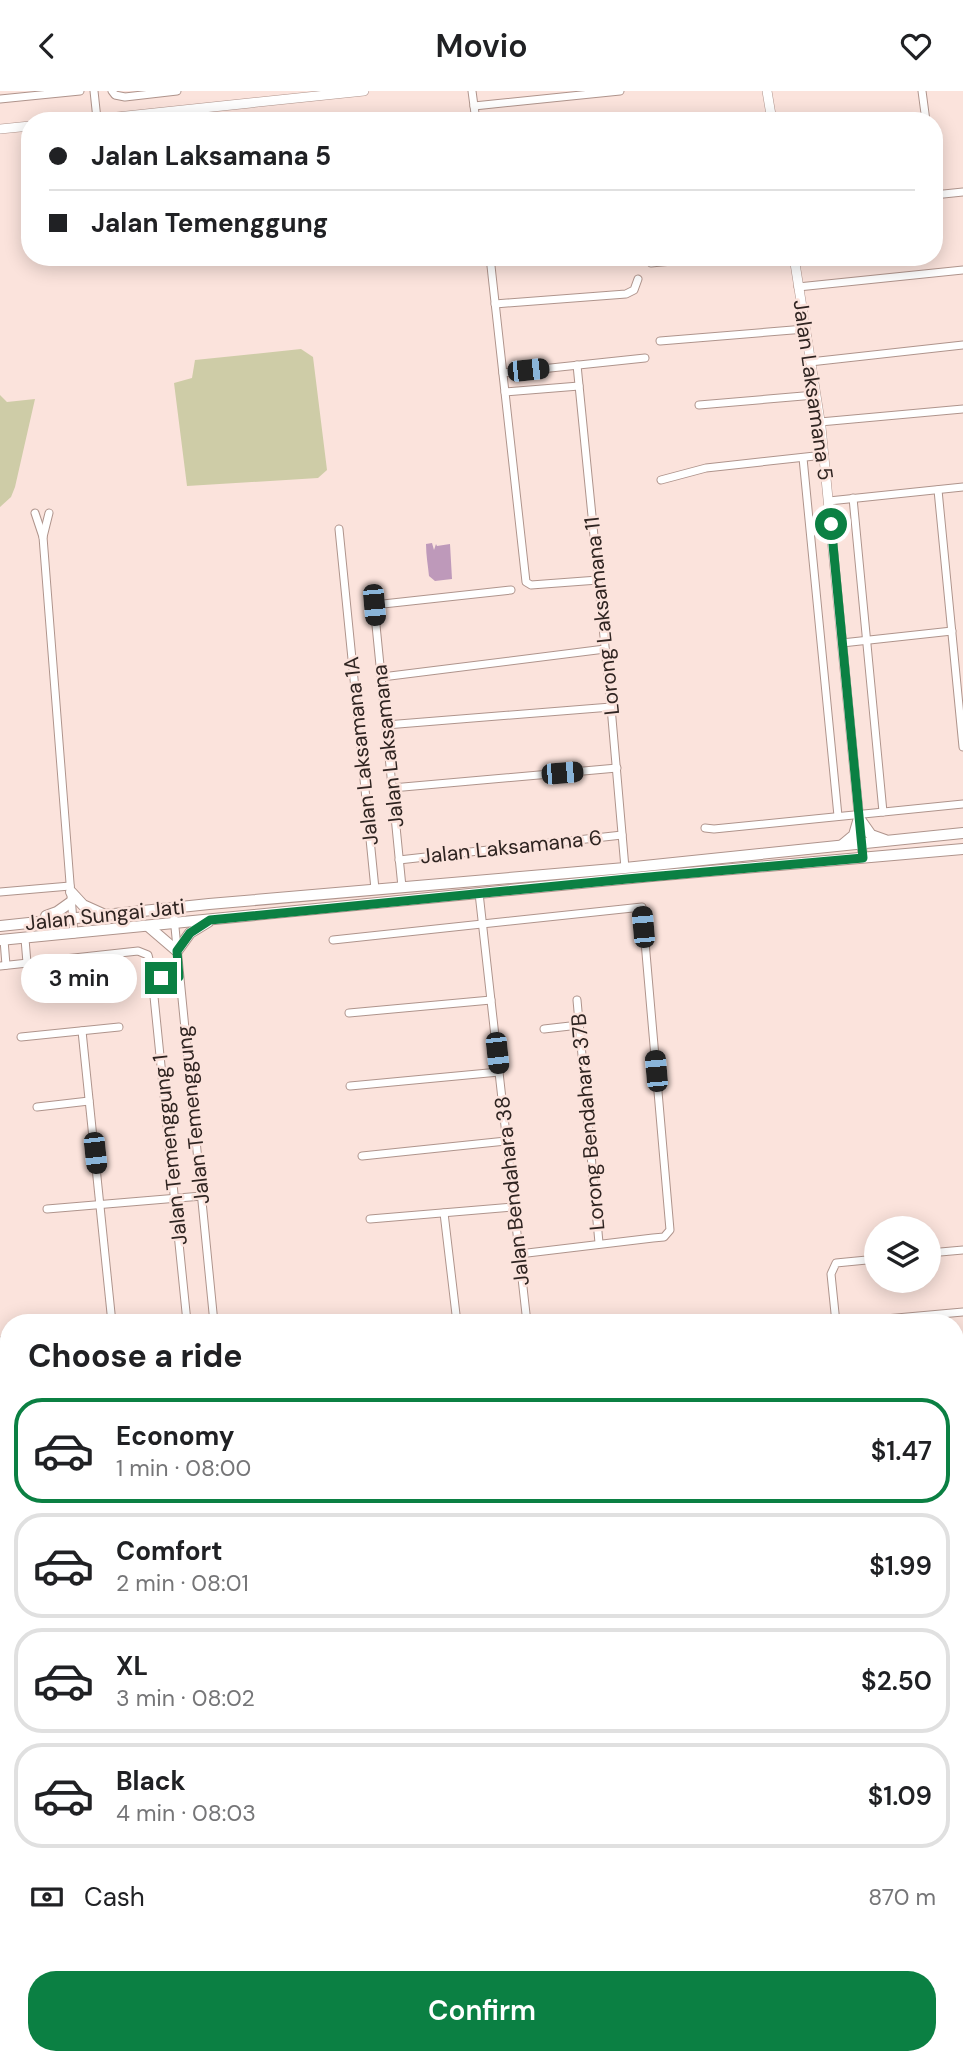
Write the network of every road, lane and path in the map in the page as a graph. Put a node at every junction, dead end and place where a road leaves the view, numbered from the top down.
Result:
1 (80, 91) edge
2 (94, 91) edge
3 (112, 91) edge
4 (177, 91) edge
5 (364, 91) edge
6 (472, 91) edge
7 (620, 91) edge
8 (768, 91) edge
9 (922, 91) edge
10 (272, 96) edge
11 (0, 99) edge
12 (474, 106) junction
13 (96, 112) edge
14 (150, 112) edge
15 (474, 112) edge
16 (771, 112) edge
17 (925, 112) edge
18 (21, 127) edge
19 (0, 129) edge
20 (963, 192) edge
21 (943, 194) edge
22 (491, 266) edge
23 (795, 266) edge
24 (963, 270) edge
25 (638, 279) dead end
26 (798, 287) junction
27 (495, 304) junction
28 (805, 329) junction
29 (660, 341) dead end
30 (963, 345) edge
31 (645, 358) dead end
32 (810, 362) junction
33 (576, 365) junction
34 (503, 373) junction
35 (579, 386) junction
36 (505, 392) junction
37 (815, 395) junction
38 (699, 405) dead end
39 (963, 408) edge
40 (820, 422) junction
41 (824, 456) junction
42 (803, 458) junction
43 (661, 480) dead end
44 (963, 487) edge
45 (938, 490) junction
46 (853, 498) junction
47 (829, 501) junction
48 (36, 513) dead end
49 (49, 513) dead end
50 (338, 529) dead end
51 (43, 537) junction
52 (598, 580) junction
53 (512, 590) dead end
54 (952, 632) junction
55 (867, 641) junction
56 (842, 643) junction
57 (605, 649) junction
58 (382, 677) junction
59 (611, 707) junction
60 (386, 725) junction
61 (963, 747) edge
62 (617, 768) junction
63 (392, 788) junction
64 (963, 804) edge
65 (883, 812) junction
66 (838, 816) junction
67 (858, 816) junction
68 (705, 828) dead end
69 (963, 833) edge
70 (622, 835) junction
71 (887, 841) junction
72 (861, 844) junction
73 (839, 846) junction
74 (963, 849) edge
75 (863, 858) junction
76 (399, 860) junction
77 (625, 868) junction
78 (402, 887) junction
79 (375, 889) junction
80 (0, 892) edge
81 (71, 893) junction
82 (479, 893) junction
83 (173, 907) junction
84 (104, 914) junction
85 (73, 917) junction
86 (210, 920) junction
87 (24, 923) junction
88 (174, 924) junction
89 (482, 924) junction
90 (0, 926) edge
91 (149, 926) junction
92 (74, 934) junction
93 (25, 939) junction
94 (2, 940) edge
95 (333, 940) dead end
96 (177, 951) junction
97 (27, 963) junction
98 (3, 965) edge
99 (179, 977) junction
100 (157, 979) junction
101 (491, 1000) junction
102 (577, 1000) dead end
103 (349, 1013) dead end
104 (579, 1025) junction
105 (119, 1027) dead end
106 (544, 1029) dead end
107 (82, 1031) junction
108 (22, 1037) dead end
109 (499, 1072) junction
110 (350, 1086) dead end
111 (89, 1101) junction
112 (37, 1107) dead end
113 (506, 1141) junction
114 (362, 1156) dead end
115 (202, 1196) junction
116 (175, 1198) junction
117 (100, 1204) junction
118 (514, 1207) junction
119 (47, 1209) dead end
120 (444, 1213) junction
121 (370, 1219) dead end
122 (599, 1243) junction
123 (963, 1249) edge
124 (941, 1252) edge
125 (519, 1254) junction
126 (864, 1260) edge
127 (963, 1312) edge
128 (111, 1314) edge
129 (186, 1314) edge
130 (213, 1314) edge
131 (456, 1314) edge
132 (526, 1314) edge
133 (838, 1314) edge
134 (940, 1314) edge

1 - 11 street
2 - 13 street
3 - 4 street
5 - 10 street
6 - 12 street
7 - 12 street
8 - 16 street
9 - 17 street
10 - 14 street
12 - 15 street
18 - 19 street
20 - 21 street
22 - 27 street
23 - 26 street, Jalan Laksamana 5
24 - 26 street
25 - 27 street
26 - 28 street, Jalan Laksamana 5
27 - 34 street
28 - 29 street
28 - 32 street, Jalan Laksamana 5
30 - 32 street
31 - 33 street
32 - 37 street, Jalan Laksamana 5
33 - 34 street
33 - 35 street, Lorong Laksamana 11
34 - 36 street
35 - 36 street
35 - 52 street, Lorong Laksamana 11
36 - 52 street
37 - 38 street
37 - 40 street, Jalan Laksamana 5
39 - 40 street
40 - 41 street, Jalan Laksamana 5
41 - 42 street
41 - 47 street, Jalan Laksamana 5
42 - 43 street
42 - 66 street, Jalan Laksamana 5
44 - 45 street
45 - 46 street
45 - 54 street
46 - 47 street
46 - 55 street
47 - 56 street, Jalan Laksamana 5
48 - 51 street
49 - 51 street
50 - 79 street, Jalan Laksamana 1A
51 - 81 street
52 - 57 street, Lorong Laksamana 11
53 - 58 street, Jalan Laksamana
54 - 55 street
54 - 61 street
55 - 56 street
55 - 65 street
56 - 67 street, Jalan Laksamana 5
57 - 58 street
57 - 59 street, Lorong Laksamana 11
58 - 60 street, Jalan Laksamana
59 - 60 street
59 - 62 street, Lorong Laksamana 11
60 - 63 street, Jalan Laksamana
62 - 63 street
62 - 70 street, Lorong Laksamana 11
63 - 76 street, Jalan Laksamana
64 - 65 street
65 - 67 street
66 - 67 street
66 - 68 street
67 - 71 main road
67 - 72 street, Jalan Laksamana 5
67 - 73 main road
69 - 71 main road, Jalan Sungai Jati
70 - 76 street, Jalan Laksamana 6
70 - 77 street, Lorong Laksamana 11
71 - 72 main road, Jalan Sungai Jati
72 - 73 main road, Jalan Sungai Jati
72 - 75 street, Jalan Laksamana 5
73 - 77 main road, Jalan Sungai Jati
74 - 75 main road, Jalan Sungai Jati
75 - 82 main road, Jalan Sungai Jati
76 - 78 street, Jalan Laksamana
77 - 78 main road, Jalan Sungai Jati
78 - 79 main road, Jalan Sungai Jati
79 - 83 main road, Jalan Sungai Jati
80 - 81 street
81 - 84 main road
81 - 85 street
81 - 87 main road
82 - 86 main road, Jalan Sungai Jati
82 - 89 street, Jalan Bendahara 38
83 - 84 main road, Jalan Sungai Jati
83 - 88 street, Jalan Temenggung
84 - 85 main road, Jalan Sungai Jati
85 - 87 main road, Jalan Sungai Jati
85 - 92 street
86 - 88 main road, Jalan Sungai Jati
86 - 96 main road
87 - 90 main road, Jalan Sungai Jati
88 - 91 main road, Jalan Sungai Jati
88 - 96 street, Jalan Temenggung
89 - 95 street
89 - 101 street, Jalan Bendahara 38
89 - 122 street
91 - 92 main road, Jalan Sungai Jati
91 - 96 main road
92 - 93 main road, Jalan Sungai Jati
93 - 94 main road, Jalan Sungai Jati
93 - 97 street
94 - 98 street
96 - 99 street, Jalan Temenggung
97 - 98 street, Jalan Temenggung 1
97 - 100 street, Jalan Temenggung 1
99 - 100 street
99 - 115 street, Jalan Temenggung
100 - 116 street, Jalan Temenggung 1
101 - 103 street
101 - 109 street, Jalan Bendahara 38
102 - 104 street, Lorong Bendahara 37B
104 - 106 street
104 - 122 street, Lorong Bendahara 37B
105 - 107 street
107 - 108 street
107 - 111 street
109 - 110 street
109 - 113 street, Jalan Bendahara 38
111 - 112 street
111 - 117 street
113 - 114 street
113 - 118 street, Jalan Bendahara 38
115 - 116 street
115 - 130 street, Jalan Temenggung
116 - 117 street
116 - 129 street, Jalan Temenggung 1
117 - 119 street
117 - 128 street
118 - 120 street
118 - 125 street, Jalan Bendahara 38
120 - 121 street
120 - 131 street
122 - 125 street
123 - 124 street
125 - 132 street, Jalan Bendahara 38
126 - 133 street
127 - 134 street

